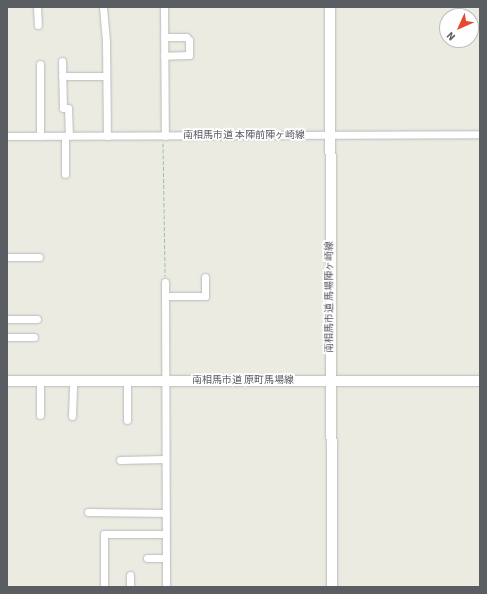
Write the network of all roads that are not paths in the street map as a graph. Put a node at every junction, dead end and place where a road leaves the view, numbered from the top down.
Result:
1 (37, 7) edge
2 (103, 7) edge
3 (164, 7) edge
4 (330, 7) edge
5 (38, 25) dead end
6 (164, 37) junction
7 (164, 56) junction
8 (62, 61) dead end
9 (40, 64) dead end
10 (62, 76) junction
11 (106, 76) junction
12 (480, 134) edge
13 (330, 135) junction
14 (7, 136) edge
15 (40, 136) junction
16 (67, 136) junction
17 (107, 136) junction
18 (165, 136) junction
19 (65, 174) dead end
20 (7, 257) edge
21 (39, 257) dead end
22 (205, 277) dead end
23 (165, 282) road end
24 (165, 296) junction
25 (7, 319) edge
26 (37, 319) dead end
27 (7, 337) edge
28 (34, 337) dead end
29 (7, 381) edge
30 (40, 381) junction
31 (73, 381) junction
32 (127, 381) junction
33 (165, 381) junction
34 (331, 381) junction
35 (480, 381) edge
36 (40, 414) dead end
37 (72, 416) dead end
38 (127, 420) dead end
39 (165, 459) junction
40 (120, 460) dead end
41 (88, 512) dead end
42 (165, 513) junction
43 (165, 534) junction
44 (147, 558) dead end
45 (166, 558) junction
46 (130, 575) dead end
47 (104, 587) edge
48 (130, 587) edge
49 (166, 587) edge
50 (332, 587) edge

1 - 5 street
2 - 11 street
3 - 6 street
4 - 13 street, 南相馬市道 馬場陣ヶ崎線
6 - 7 street
6 - 7 street
7 - 18 street
8 - 10 street
9 - 15 street
10 - 11 street
10 - 16 street
11 - 17 street
12 - 13 street, 南相馬市道 本陣前陣ヶ崎線
13 - 18 street, 南相馬市道 本陣前陣ヶ崎線
13 - 34 street, 南相馬市道 馬場陣ヶ崎線
14 - 15 street, 南相馬市道 本陣前陣ヶ崎線
15 - 16 street, 南相馬市道 本陣前陣ヶ崎線
16 - 17 street, 南相馬市道 本陣前陣ヶ崎線
16 - 19 street
17 - 18 street, 南相馬市道 本陣前陣ヶ崎線
20 - 21 street
22 - 24 street
23 - 24 street
24 - 33 street
25 - 26 street
27 - 28 street
29 - 30 street, 南相馬市道 原町馬場線
30 - 31 street, 南相馬市道 原町馬場線
30 - 36 street
31 - 32 street, 南相馬市道 原町馬場線
31 - 37 street
32 - 33 street, 南相馬市道 原町馬場線
32 - 38 street
33 - 34 street, 南相馬市道 原町馬場線
33 - 39 street
34 - 35 street, 南相馬市道 原町馬場線
34 - 50 street, 南相馬市道 馬場陣ヶ崎線
39 - 40 street
39 - 42 street
41 - 42 street
42 - 43 street
43 - 45 street
43 - 47 street
44 - 45 street
45 - 49 street
46 - 48 street

